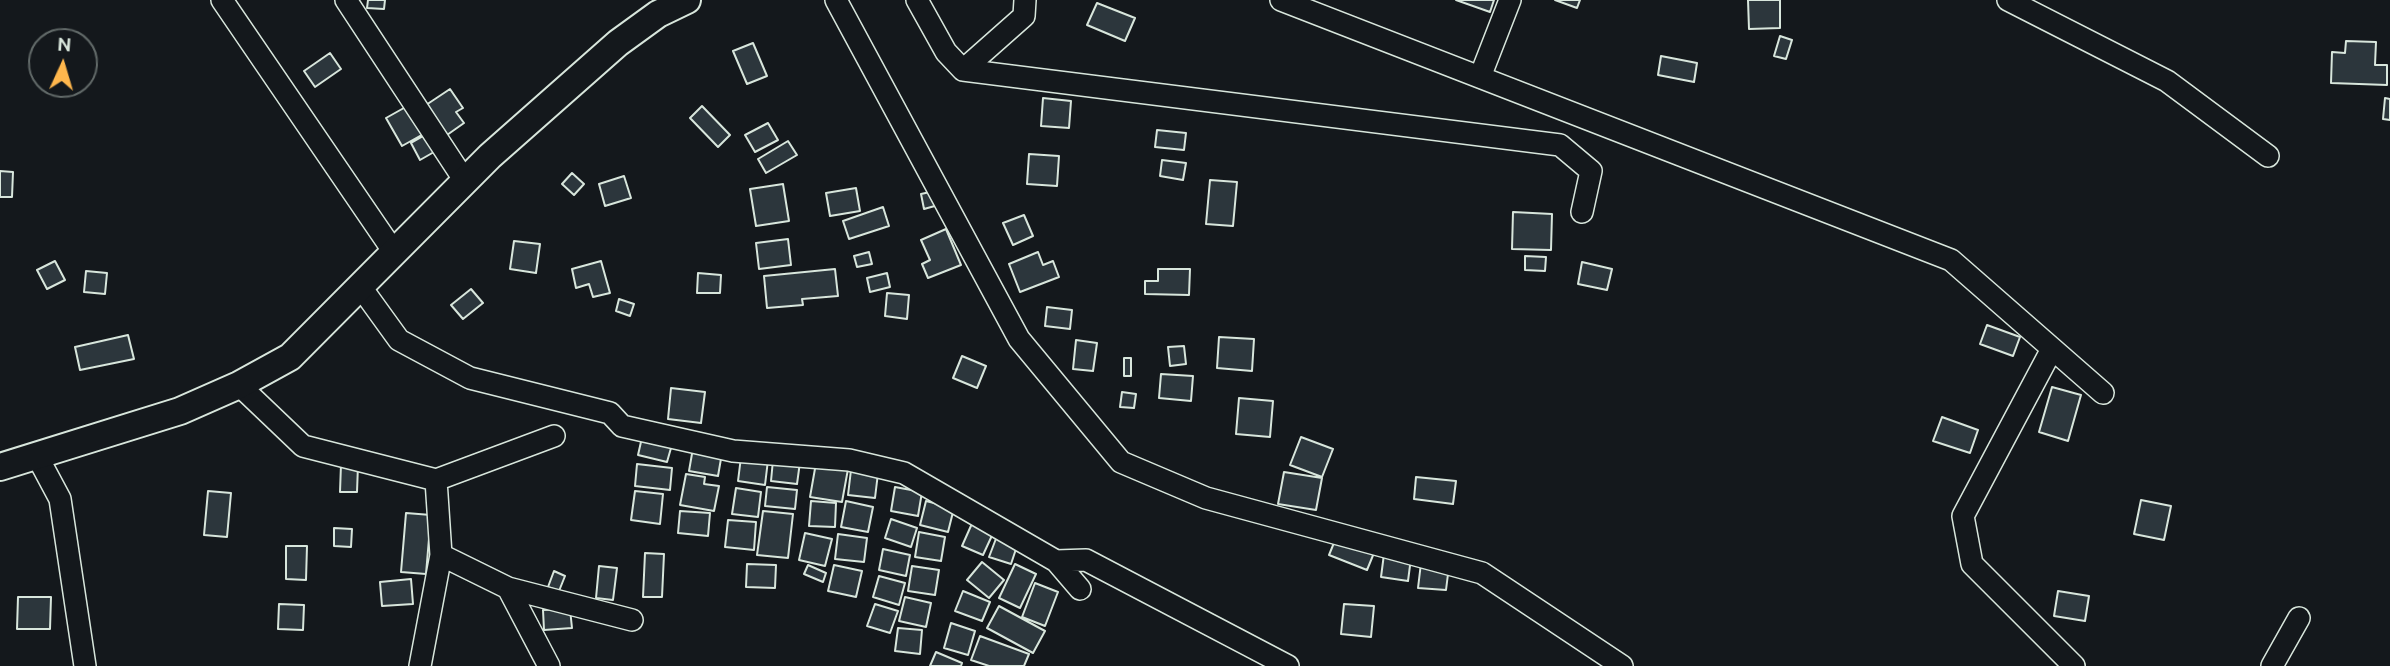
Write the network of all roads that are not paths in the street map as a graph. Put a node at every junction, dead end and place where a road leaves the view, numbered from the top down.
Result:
1 (222, 0) edge
2 (346, 0) edge
3 (687, 0) edge
4 (836, 0) edge
5 (917, 0) edge
6 (1025, 0) edge
7 (1281, 0) edge
8 (1510, 0) edge
9 (2008, 0) edge
10 (653, 7) edge
11 (964, 70) junction
12 (1480, 77) junction
13 (2268, 156) dead end
14 (466, 181) junction
15 (1582, 212) dead end
16 (394, 252) junction
17 (360, 286) junction
18 (2052, 349) junction
19 (239, 385) junction
20 (2103, 393) dead end
21 (554, 436) dead end
22 (37, 456) junction
23 (0, 467) edge
24 (436, 480) junction
25 (441, 555) junction
26 (1056, 561) junction
27 (508, 588) junction
28 (1080, 589) dead end
29 (2299, 618) dead end
30 (632, 620) dead end
31 (85, 666) edge
32 (420, 666) edge
33 (549, 666) edge
34 (1288, 666) edge
35 (1622, 666) edge
36 (2074, 666) edge
37 (2272, 666) edge

1 - 16 street
2 - 14 street
3 - 10 main road
4 - 35 street
5 - 11 street
6 - 11 street
7 - 12 street
8 - 12 street
9 - 13 street
10 - 14 main road
11 - 15 street
12 - 18 street
14 - 16 main road
16 - 17 main road
17 - 19 main road
17 - 26 street
18 - 20 street
18 - 36 street
19 - 22 main road
19 - 24 street
21 - 24 street
22 - 23 main road
22 - 31 street
24 - 25 street
25 - 27 street
25 - 32 street
26 - 28 street
26 - 34 street
27 - 30 street
27 - 33 street
29 - 37 street

